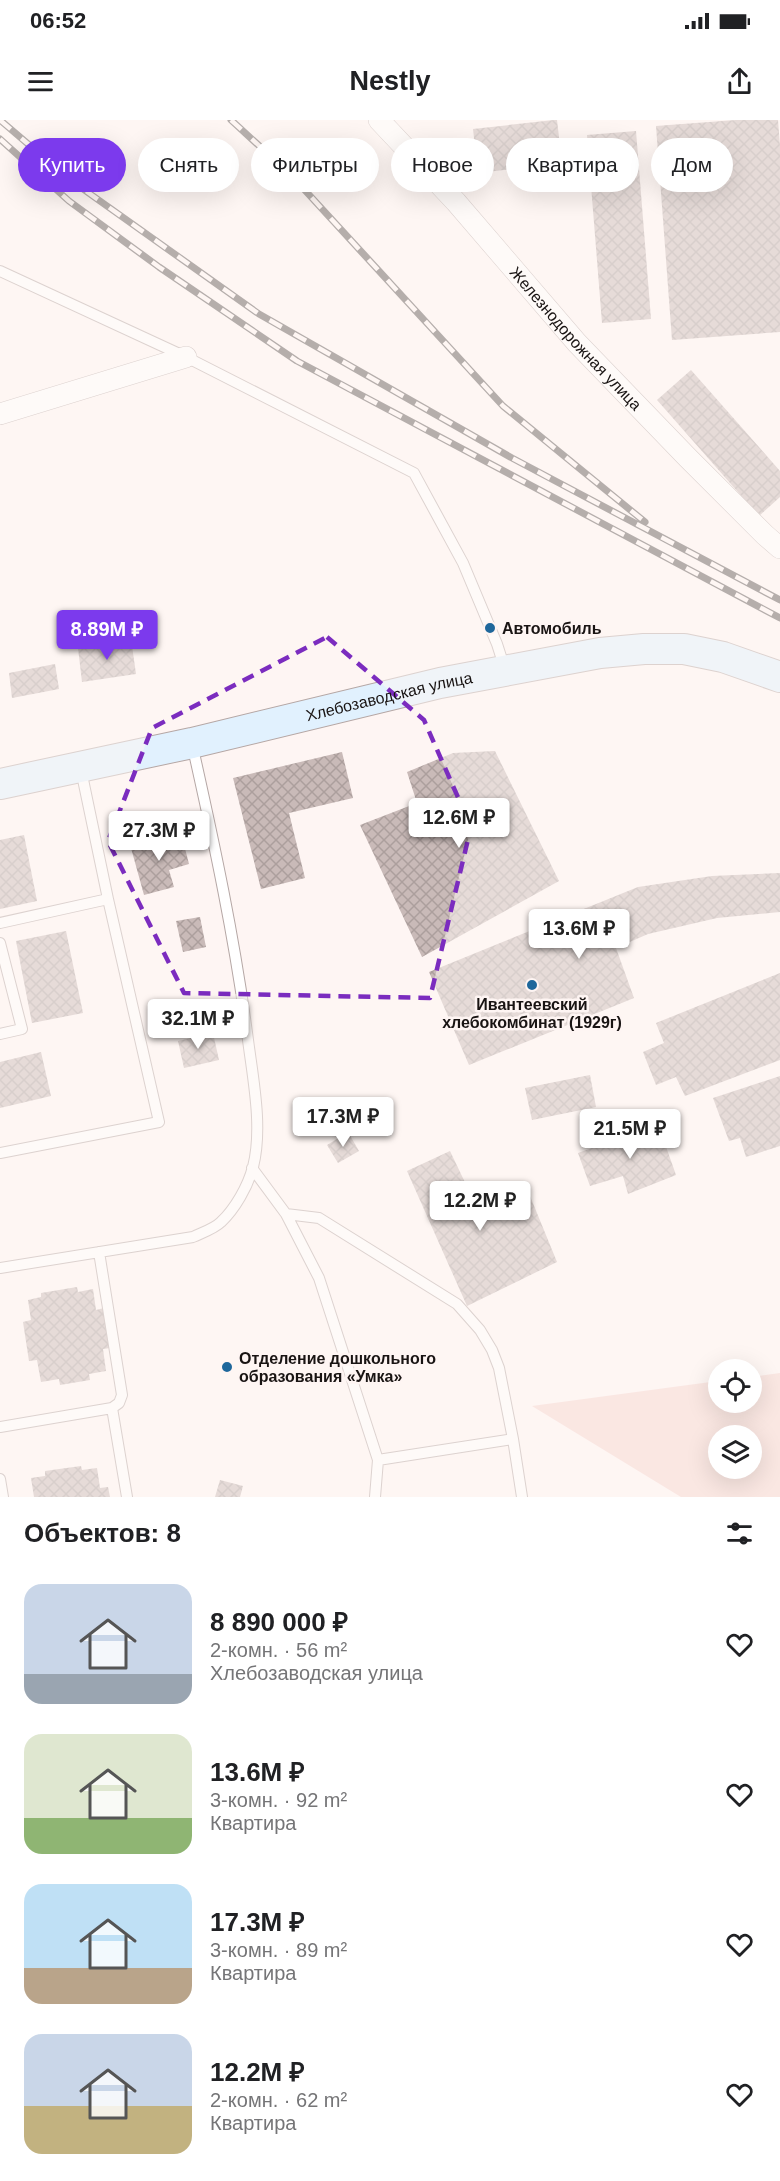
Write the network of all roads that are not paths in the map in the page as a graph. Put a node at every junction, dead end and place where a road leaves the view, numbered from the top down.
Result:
1 (379, 120) edge
2 (0, 272) edge
3 (186, 357) junction
4 (0, 414) edge
5 (780, 548) edge
6 (505, 669) junction
7 (780, 677) edge
8 (192, 743) junction
9 (80, 767) junction
10 (0, 784) edge
11 (108, 898) junction
12 (0, 923) edge
13 (0, 943) edge
14 (0, 1034) edge
15 (0, 1153) edge
16 (252, 1168) junction
17 (286, 1214) junction
18 (99, 1252) junction
19 (0, 1268) edge
20 (112, 1408) junction
21 (0, 1427) edge
22 (513, 1439) junction
23 (378, 1460) junction
24 (0, 1479) edge
25 (3, 1497) edge
26 (127, 1497) edge
27 (375, 1497) edge
28 (522, 1497) edge

1 - 5 street, Железнодорожная улица
2 - 3 lane
3 - 4 street
3 - 6 lane
6 - 7 main road, Хлебозаводская улица
6 - 8 main road, Хлебозаводская улица
8 - 9 main road, Хлебозаводская улица
8 - 16 lane
9 - 10 main road, Хлебозаводская улица
9 - 11 lane
11 - 12 lane
11 - 15 lane
13 - 14 lane
16 - 17 lane
16 - 18 lane
17 - 22 lane
17 - 23 lane
18 - 19 lane
18 - 20 lane
20 - 21 lane
20 - 26 lane
22 - 23 lane
22 - 28 lane
23 - 27 lane
24 - 25 lane

